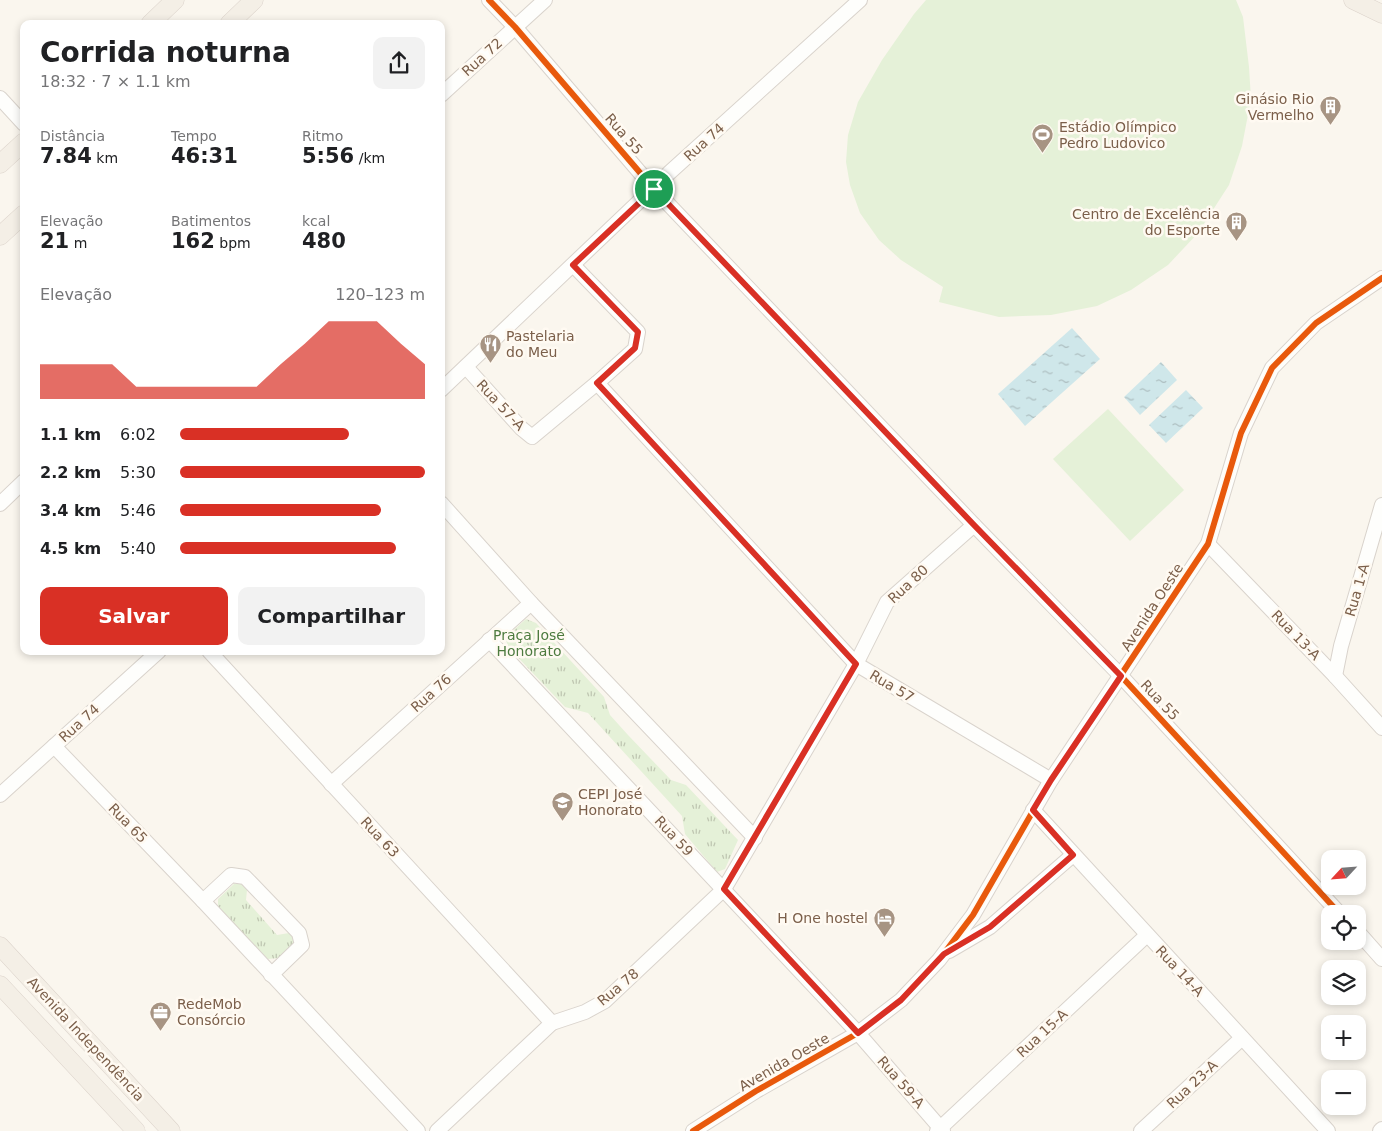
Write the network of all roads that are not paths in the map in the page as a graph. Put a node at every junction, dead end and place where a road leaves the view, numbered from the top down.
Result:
1 (175, 0) edge
2 (254, 0) edge
3 (489, 0) edge
4 (545, 0) edge
5 (860, 0) edge
6 (1353, 0) edge
7 (1382, 14) edge
8 (154, 20) edge
9 (233, 20) edge
10 (515, 27) junction
11 (445, 91) edge
12 (0, 98) edge
13 (20, 120) edge
14 (20, 146) edge
15 (0, 164) edge
16 (654, 189) junction
17 (20, 218) edge
18 (0, 236) edge
19 (573, 265) junction
20 (1382, 278) edge
21 (466, 368) junction
22 (597, 383) junction
23 (445, 386) edge
24 (20, 485) edge
25 (0, 504) edge
26 (1382, 506) edge
27 (445, 507) edge
28 (974, 525) junction
29 (1208, 544) junction
30 (531, 603) junction
31 (489, 640) junction
32 (155, 655) edge
33 (212, 655) edge
34 (856, 664) junction
35 (1121, 676) junction
36 (1335, 676) junction
37 (1382, 728) edge
38 (54, 746) junction
39 (1051, 780) junction
40 (332, 784) junction
41 (0, 795) edge
42 (1033, 810) junction
43 (754, 838) junction
44 (1073, 855) junction
45 (724, 889) junction
46 (203, 901) junction
47 (1332, 905) edge
48 (1147, 935) junction
49 (1366, 941) edge
50 (0, 946) edge
51 (944, 954) junction
52 (1382, 959) edge
53 (271, 975) junction
54 (0, 985) edge
55 (552, 1022) junction
56 (858, 1033) junction
57 (1242, 1038) junction
58 (940, 1130) edge
59 (136, 1131) edge
60 (171, 1131) edge
61 (418, 1131) edge
62 (437, 1131) edge
63 (693, 1131) edge
64 (1142, 1131) edge
65 (1328, 1131) edge

1 - 8 main road
2 - 9 main road
3 - 10 street, Rua 55
4 - 10 street, Rua 72
5 - 16 street, Rua 74
6 - 7 main road
10 - 11 street, Rua 72
10 - 16 street, Rua 55
12 - 13 street
14 - 15 main road
16 - 19 street, Rua 74
16 - 28 street, Rua 55
17 - 18 main road
19 - 21 street, Rua 74
19 - 22 street, Rua 57-A
20 - 29 street, Avenida Oeste
21 - 22 street, Rua 57-A
21 - 23 street, Rua 74
22 - 34 street, Rua 57
24 - 25 street
26 - 36 street, Rua 1-A
27 - 30 street
28 - 34 street, Rua 80
28 - 35 street, Rua 55
29 - 35 street, Avenida Oeste
29 - 36 street, Rua 13-A
30 - 31 street, Rua 76
30 - 43 street
31 - 40 street, Rua 76
31 - 45 street, Rua 59
32 - 38 street, Rua 74
33 - 40 street, Rua 63
34 - 39 street, Rua 57
34 - 43 street, Rua 80
35 - 39 street, Avenida Oeste
35 - 47 street, Rua 55
36 - 37 street, Rua 13-A
38 - 41 street, Rua 74
38 - 46 street, Rua 65
39 - 42 street, Avenida Oeste
40 - 55 street, Rua 63
42 - 44 street, Rua 14-A
42 - 51 street, Avenida Oeste
43 - 45 street, Rua 78
44 - 48 street, Rua 14-A
44 - 51 street, Avenida Oeste
45 - 55 street, Rua 78
45 - 56 street, Rua 59
46 - 53 street, Rua 65
46 - 53 street
48 - 57 street, Rua 14-A
48 - 58 street, Rua 15-A
49 - 52 street
50 - 60 main road, Avenida Independência
51 - 56 street, Avenida Oeste
53 - 61 street, Rua 65
54 - 59 main road, Avenida Independência
55 - 62 street, Rua 78
56 - 58 street, Rua 59-A
56 - 63 street, Avenida Oeste
57 - 64 street, Rua 23-A
57 - 65 street, Rua 14-A

